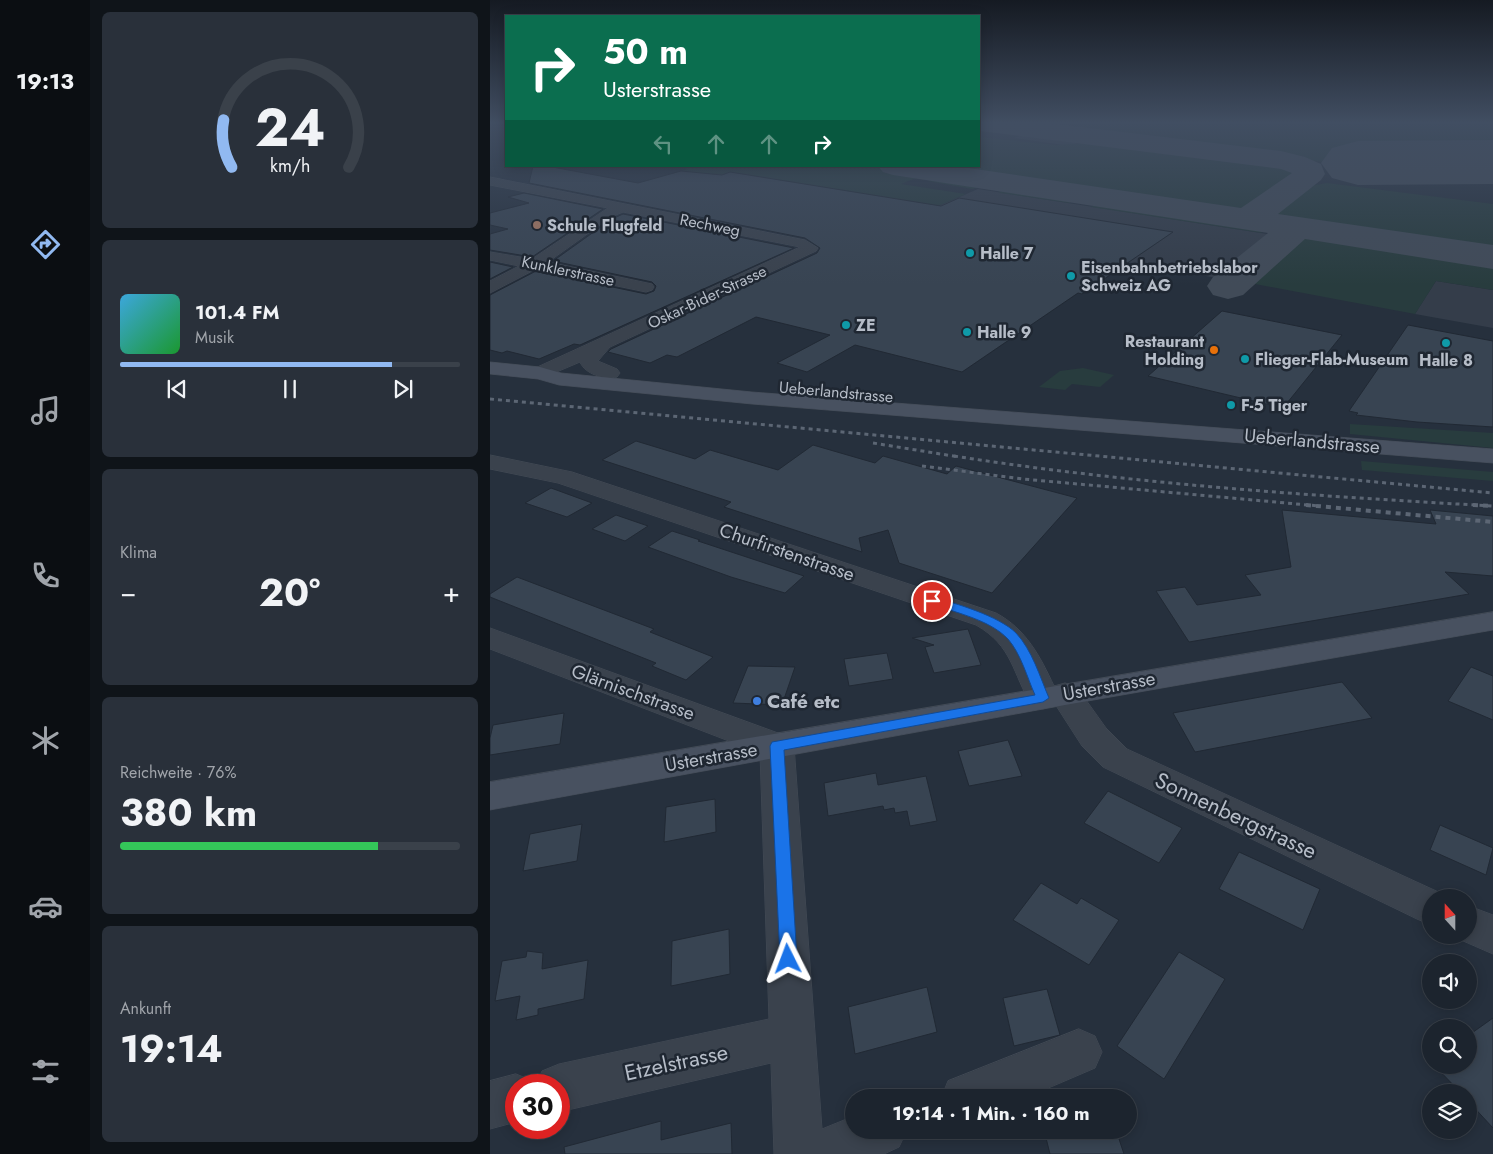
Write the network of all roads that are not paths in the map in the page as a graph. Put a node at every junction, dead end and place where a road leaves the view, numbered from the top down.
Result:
1 (490, 181) edge
2 (528, 188) junction
3 (500, 195) dead end
4 (623, 207) junction
5 (811, 248) joint
6 (490, 256) edge
7 (536, 264) junction
8 (490, 288) edge
9 (646, 288) dead end
10 (602, 346) junction
11 (490, 368) edge
12 (540, 373) junction
13 (610, 373) junction
14 (1131, 426) junction
15 (1493, 456) edge
16 (490, 462) edge
17 (1493, 621) edge
18 (490, 638) edge
19 (1054, 696) junction
20 (777, 746) junction
21 (490, 796) edge
22 (1422, 903) edge
23 (1478, 928) edge
24 (1493, 935) edge
25 (793, 1036) junction
26 (1079, 1052) dead end
27 (570, 1086) edge
28 (987, 1089) edge
29 (505, 1101) edge
30 (490, 1105) edge
31 (860, 1139) edge
32 (799, 1154) edge
33 (822, 1154) edge

1 - 2 street, Rechweg
2 - 3 street
2 - 4 street, Rechweg
4 - 5 street, Rechweg
4 - 7 street
5 - 10 street, Oskar-Bider-Strasse
6 - 7 street, Kunklerstrasse
7 - 8 street
7 - 9 street, Kunklerstrasse
10 - 12 street, Oskar-Bider-Strasse
10 - 13 street, Oskar-Bider-Strasse
11 - 12 main road, Ueberlandstrasse
12 - 13 main road, Ueberlandstrasse
12 - 14 main road, Ueberlandstrasse
13 - 14 main road, Ueberlandstrasse
14 - 15 main road, Ueberlandstrasse
16 - 19 street, Churfirstenstrasse
17 - 19 main road, Usterstrasse
18 - 20 street, Glärnischstrasse
19 - 20 main road, Usterstrasse
19 - 22 street, Sonnenbergstrasse
20 - 21 main road, Usterstrasse
20 - 25 street
23 - 24 street
25 - 27 street, Etzelstrasse
25 - 32 street
26 - 28 street
29 - 30 street
31 - 33 street

